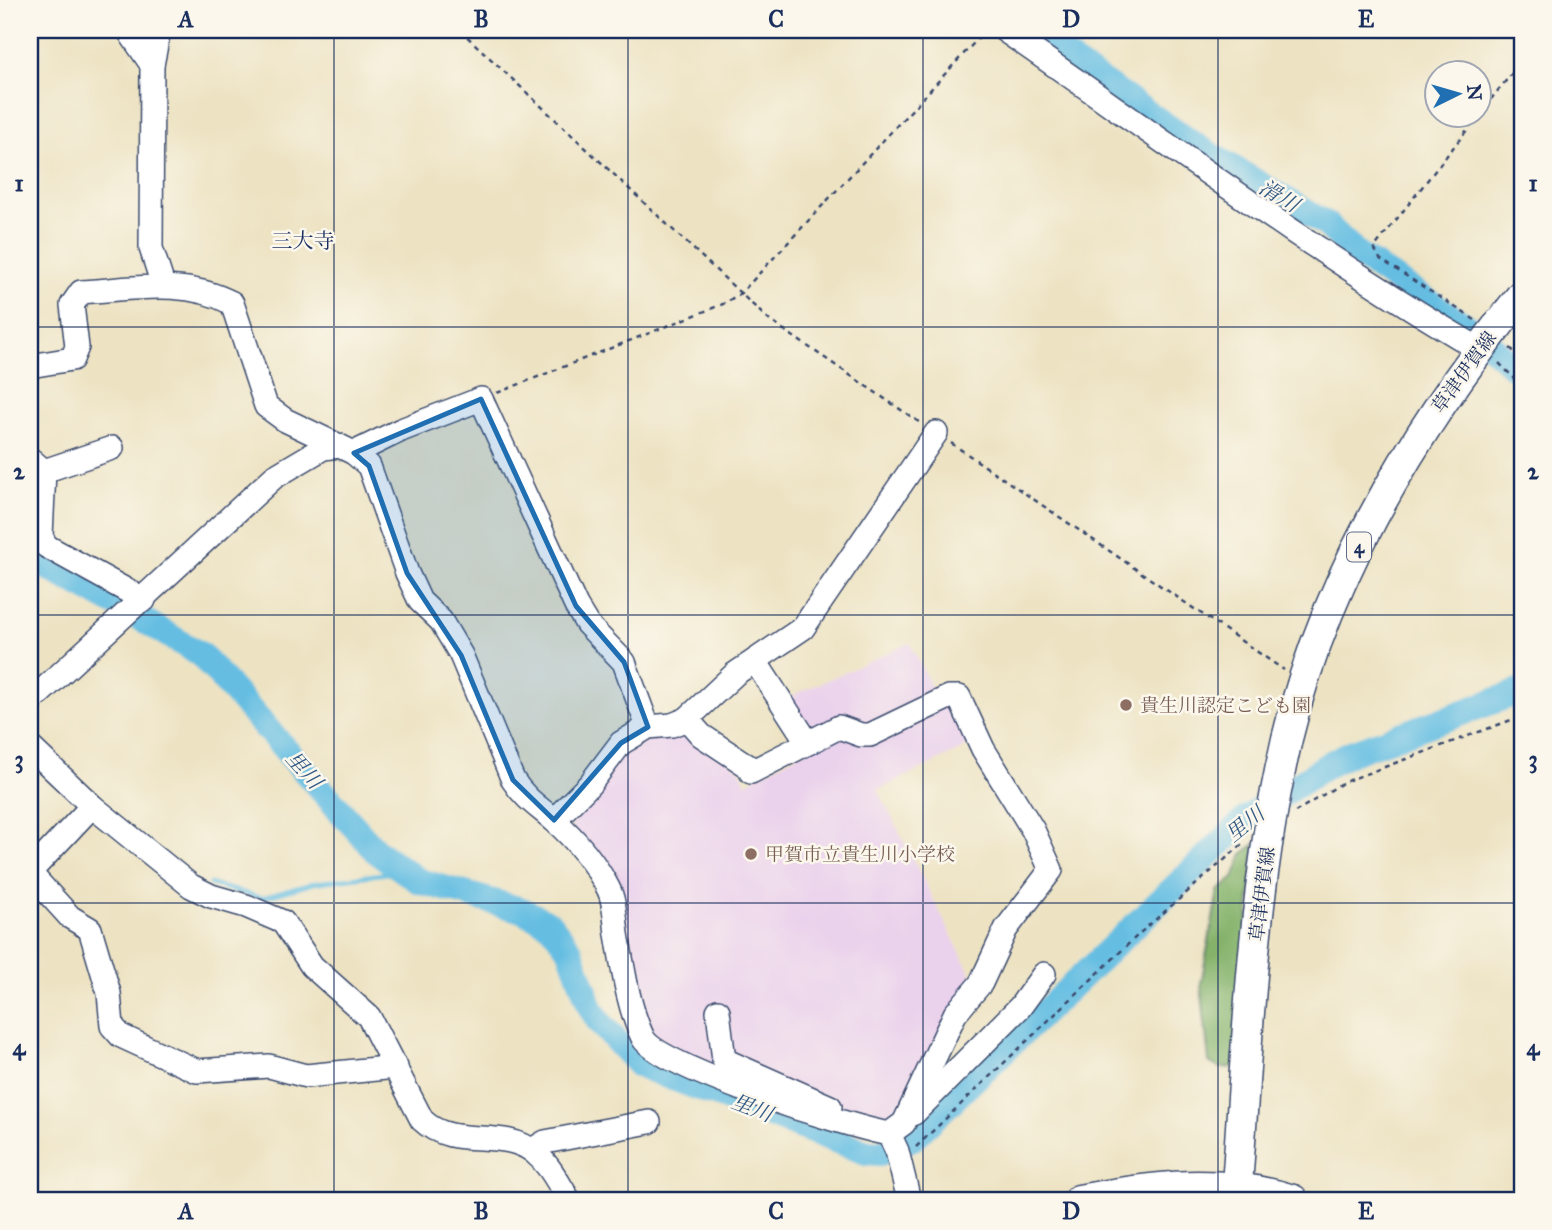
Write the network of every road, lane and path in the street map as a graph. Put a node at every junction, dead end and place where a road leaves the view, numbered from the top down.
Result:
1 (128, 30) edge
2 (159, 30) edge
3 (460, 30) edge
4 (986, 30) edge
5 (1004, 30) edge
6 (1522, 61) edge
7 (152, 65) junction
8 (1492, 98) edge
9 (1466, 130) edge
10 (163, 285) junction
11 (741, 293) junction
12 (1522, 295) edge
13 (1486, 340) junction
14 (30, 366) edge
15 (1522, 386) edge
16 (481, 399) junction
17 (936, 433) junction
18 (112, 448) dead end
19 (347, 450) junction
20 (37, 465) edge
21 (142, 602) junction
22 (1522, 603) edge
23 (1515, 606) dead end
24 (755, 661) junction
25 (1304, 684) junction
26 (30, 702) edge
27 (1522, 716) edge
28 (687, 719) junction
29 (648, 727) junction
30 (808, 743) junction
31 (30, 747) edge
32 (92, 806) junction
33 (554, 820) junction
34 (1271, 826) junction
35 (30, 873) edge
36 (1044, 974) dead end
37 (718, 1011) dead end
38 (396, 1067) junction
39 (649, 1122) dead end
40 (892, 1139) junction
41 (532, 1150) junction
42 (1237, 1186) junction
43 (569, 1200) edge
44 (909, 1200) edge
45 (1079, 1200) edge
46 (1291, 1200) edge

1 - 7 street
2 - 7 street
3 - 11 path
4 - 11 path
5 - 13 street
6 - 8 path
7 - 10 street
9 - 13 path
10 - 14 street
10 - 19 street
11 - 16 path
11 - 17 path
12 - 13 main road, 草津伊賀線 / 4
13 - 15 path
13 - 25 main road, 草津伊賀線 / 4
16 - 19 street
16 - 29 street
17 - 24 street
17 - 25 path
18 - 20 street
19 - 21 street
19 - 33 street
20 - 21 street
21 - 26 street
22 - 23 path
24 - 28 street
24 - 30 street
25 - 34 main road, 草津伊賀線 / 4
27 - 34 path
28 - 29 street
28 - 30 street
29 - 33 street
30 - 40 street
31 - 32 street
32 - 35 street
32 - 38 street
33 - 40 street
34 - 40 path
34 - 42 main road, 草津伊賀線 / 4
35 - 38 street
36 - 40 street
37 - 40 street
38 - 41 street
39 - 41 street
40 - 44 street
41 - 43 street
42 - 45 main road
42 - 46 main road

